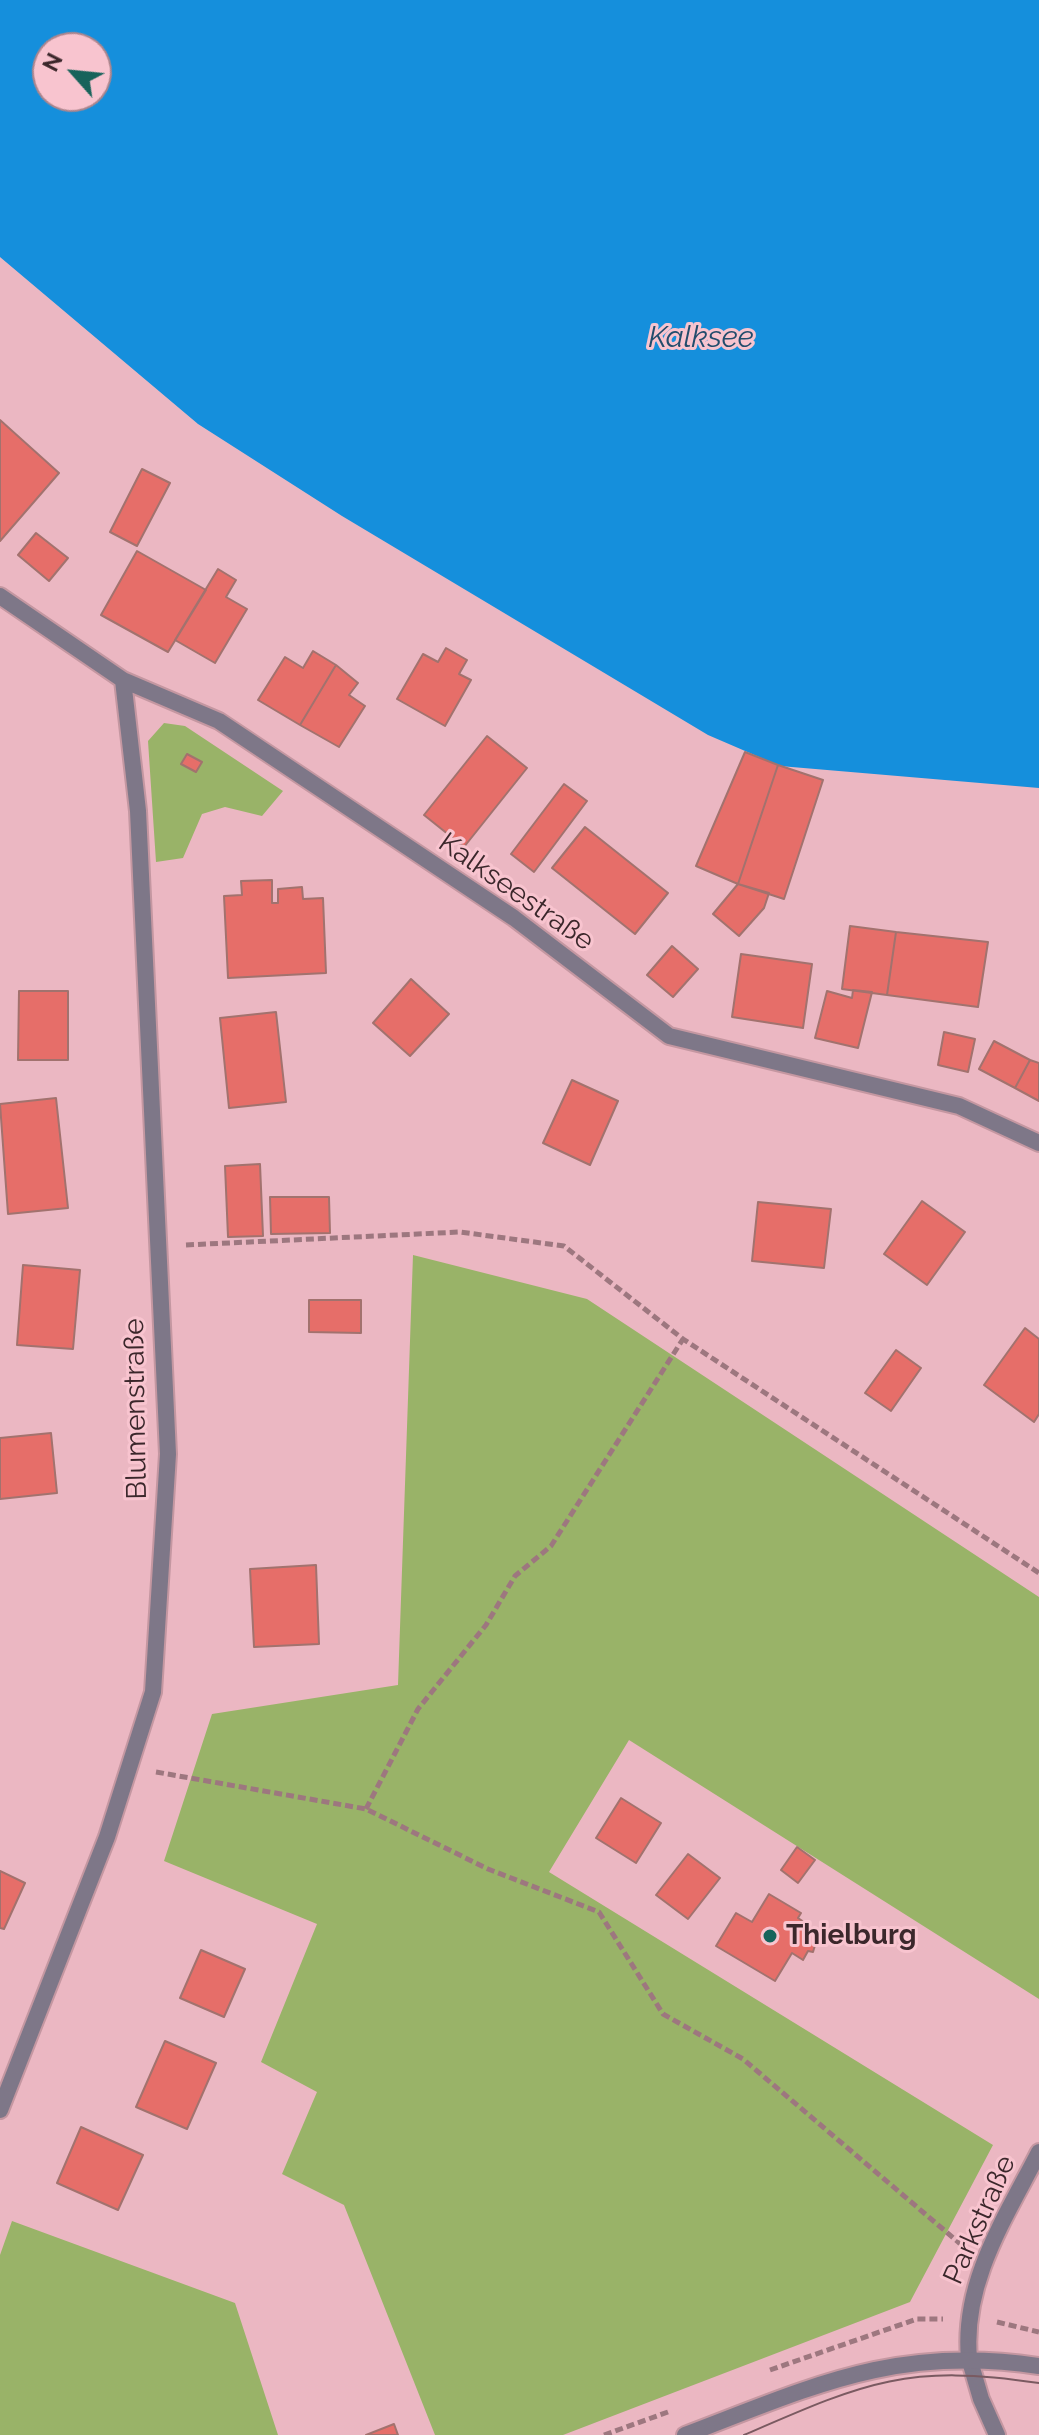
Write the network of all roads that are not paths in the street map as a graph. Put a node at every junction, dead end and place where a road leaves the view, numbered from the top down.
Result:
1 (0, 596) edge
2 (123, 680) junction
3 (1039, 1143) edge
4 (0, 2110) edge
5 (1039, 2152) edge
6 (969, 2358) junction
7 (1039, 2366) edge
8 (685, 2435) edge
9 (997, 2435) edge

1 - 2 street, Kalkseestraße
2 - 3 street, Kalkseestraße
2 - 4 street, Blumenstraße
5 - 6 street, Parkstraße
6 - 7 street
6 - 8 street
6 - 9 street, Parkstraße

